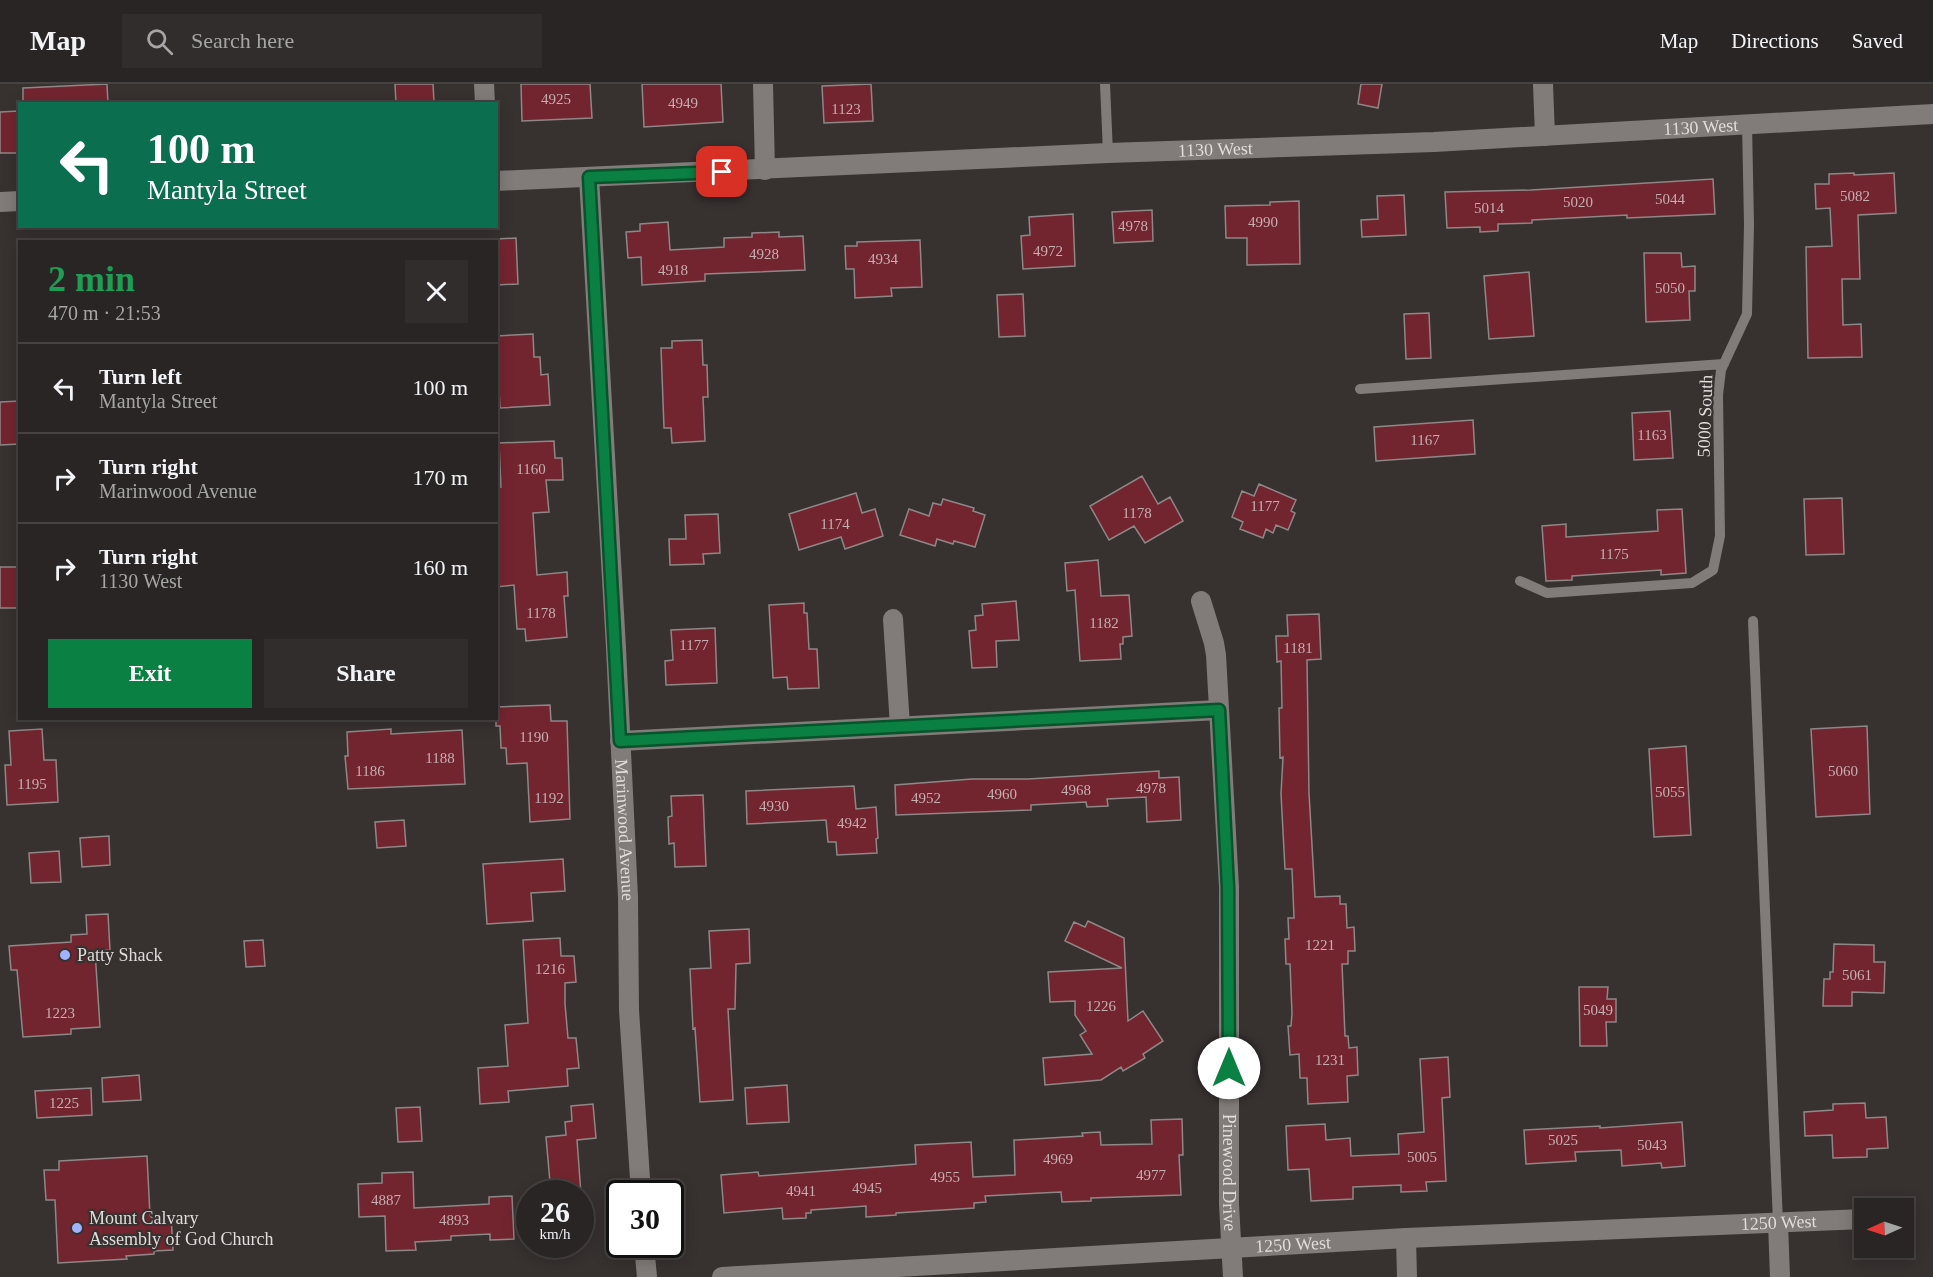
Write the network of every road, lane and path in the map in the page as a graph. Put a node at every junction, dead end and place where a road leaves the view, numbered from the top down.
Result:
1 (484, 84) edge
2 (763, 84) edge
3 (1105, 84) edge
4 (1543, 84) edge
5 (484, 102) edge
6 (1933, 114) edge
7 (1747, 123) junction
8 (1545, 136) junction
9 (1108, 153) junction
10 (765, 170) junction
11 (589, 177) junction
12 (498, 181) edge
13 (18, 201) edge
14 (0, 202) edge
15 (1724, 364) junction
16 (1360, 389) dead end
17 (1520, 582) dead end
18 (1201, 601) dead end
19 (893, 619) dead end
20 (1753, 621) dead end
21 (1219, 710) junction
22 (900, 726) junction
23 (620, 741) junction
24 (640, 1180) edge
25 (1854, 1219) edge
26 (1778, 1223) junction
27 (1406, 1238) junction
28 (1231, 1247) junction
29 (646, 1258) edge
30 (648, 1277) edge
31 (723, 1277) edge
32 (1233, 1277) edge
33 (1407, 1277) edge
34 (1780, 1277) edge

1 - 5 street
2 - 10 street
3 - 9 lane
4 - 8 street
6 - 7 street, 1130 West
7 - 8 street, 1130 West
7 - 15 lane, 5000 South
8 - 9 street, 1130 West
9 - 10 street, 1130 West
10 - 11 street, 1130 West
11 - 12 street, 1130 West
11 - 23 street, Marinwood Avenue
13 - 14 street
15 - 16 lane
15 - 17 lane, 5000 South
18 - 21 street, Pinewood Drive
19 - 22 street
20 - 26 lane
21 - 22 street
21 - 28 street, Pinewood Drive
22 - 23 street
23 - 24 street, Marinwood Avenue
25 - 26 street, 1250 West
26 - 27 street, 1250 West
26 - 34 street
27 - 28 street, 1250 West
27 - 33 street
28 - 31 street, 1250 West
28 - 32 street, Pinewood Drive
29 - 30 street

